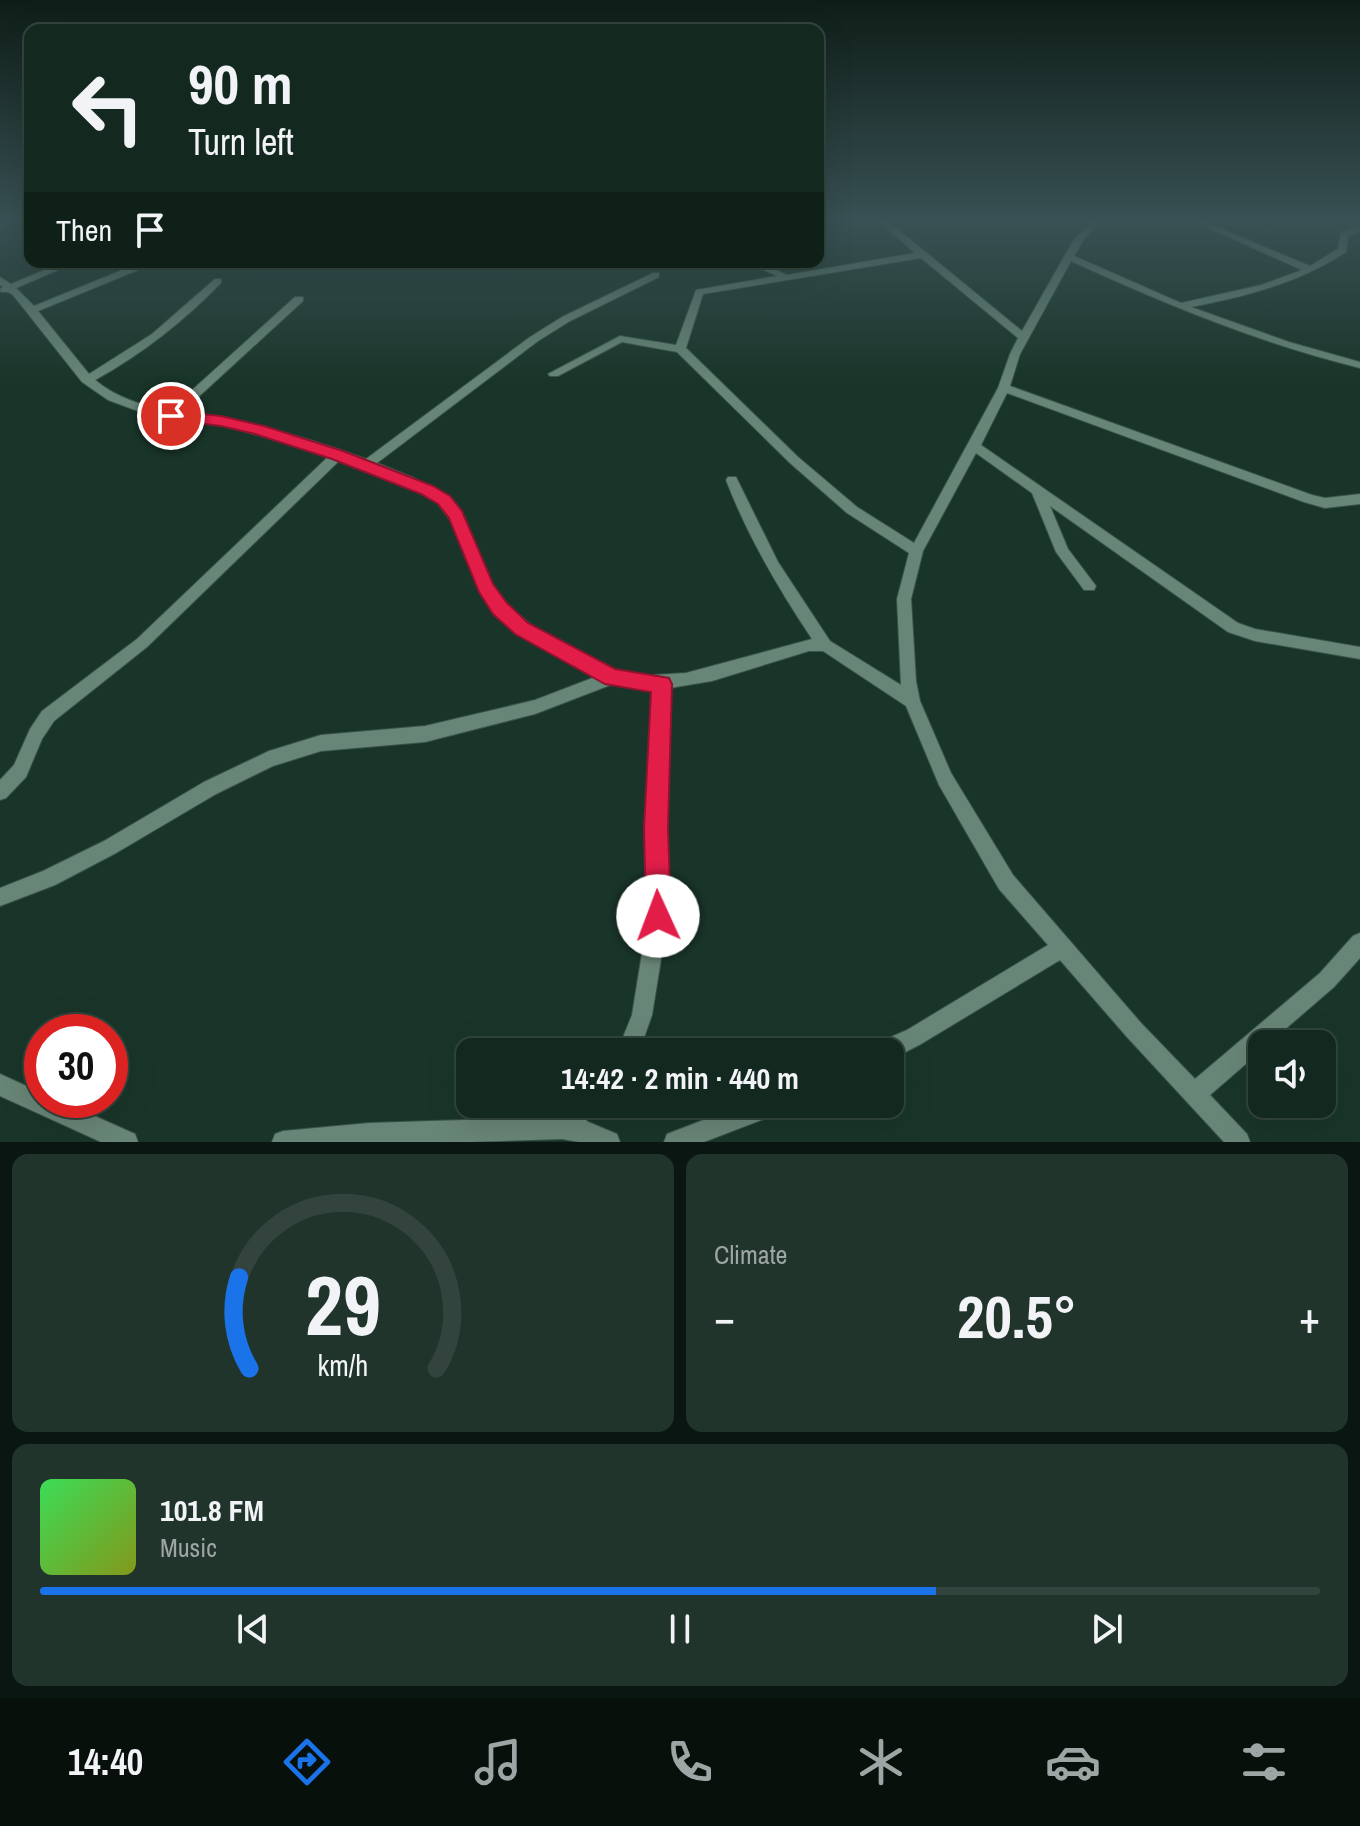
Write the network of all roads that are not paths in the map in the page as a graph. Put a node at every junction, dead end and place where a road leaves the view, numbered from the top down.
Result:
1 (34, 275) edge
2 (117, 275) edge
3 (656, 275) dead end
4 (790, 275) edge
5 (948, 275) edge
6 (1058, 275) edge
7 (1110, 275) edge
8 (1294, 275) edge
9 (785, 276) joint
10 (218, 281) dead end
11 (4, 286) edge
12 (299, 299) dead end
13 (1178, 306) junction
14 (32, 310) junction
15 (1023, 337) junction
16 (680, 349) junction
17 (1360, 365) edge
18 (554, 374) dead end
19 (86, 380) junction
20 (1004, 388) junction
21 (171, 416) junction
22 (973, 445) junction
23 (337, 455) junction
24 (366, 465) junction
25 (732, 480) dead end
26 (1037, 489) junction
27 (1360, 499) edge
28 (916, 551) junction
29 (1089, 586) dead end
30 (825, 645) junction
31 (1360, 653) edge
32 (612, 678) junction
33 (662, 684) junction
34 (912, 701) junction
35 (0, 792) edge
36 (0, 897) edge
37 (1360, 943) edge
38 (1061, 948) junction
39 (633, 1038) edge
40 (904, 1042) edge
41 (0, 1085) edge
42 (1193, 1095) junction
43 (573, 1118) edge
44 (738, 1118) edge
45 (562, 1128) junction
46 (127, 1142) edge
47 (283, 1142) edge
48 (609, 1142) edge
49 (675, 1142) edge
50 (1239, 1142) edge

1 - 11 street
2 - 14 street
3 - 24 street
4 - 9 street
5 - 15 street
6 - 15 street
7 - 13 street
8 - 13 street
9 - 16 street
10 - 19 street
11 - 14 street
12 - 21 street
13 - 17 street
14 - 19 street
15 - 20 street
16 - 18 street
16 - 28 street
19 - 21 street
20 - 22 street
20 - 27 street
21 - 23 street
22 - 26 street
22 - 28 street
23 - 24 street
23 - 35 street
24 - 32 street
25 - 30 street
26 - 29 street
26 - 31 street
28 - 34 street
30 - 33 street
30 - 34 street
32 - 33 street
32 - 36 street
33 - 39 street
34 - 38 street
37 - 42 street
38 - 40 street
38 - 42 street
41 - 46 street
42 - 50 street
43 - 45 street
44 - 49 street
45 - 47 street
45 - 48 street

